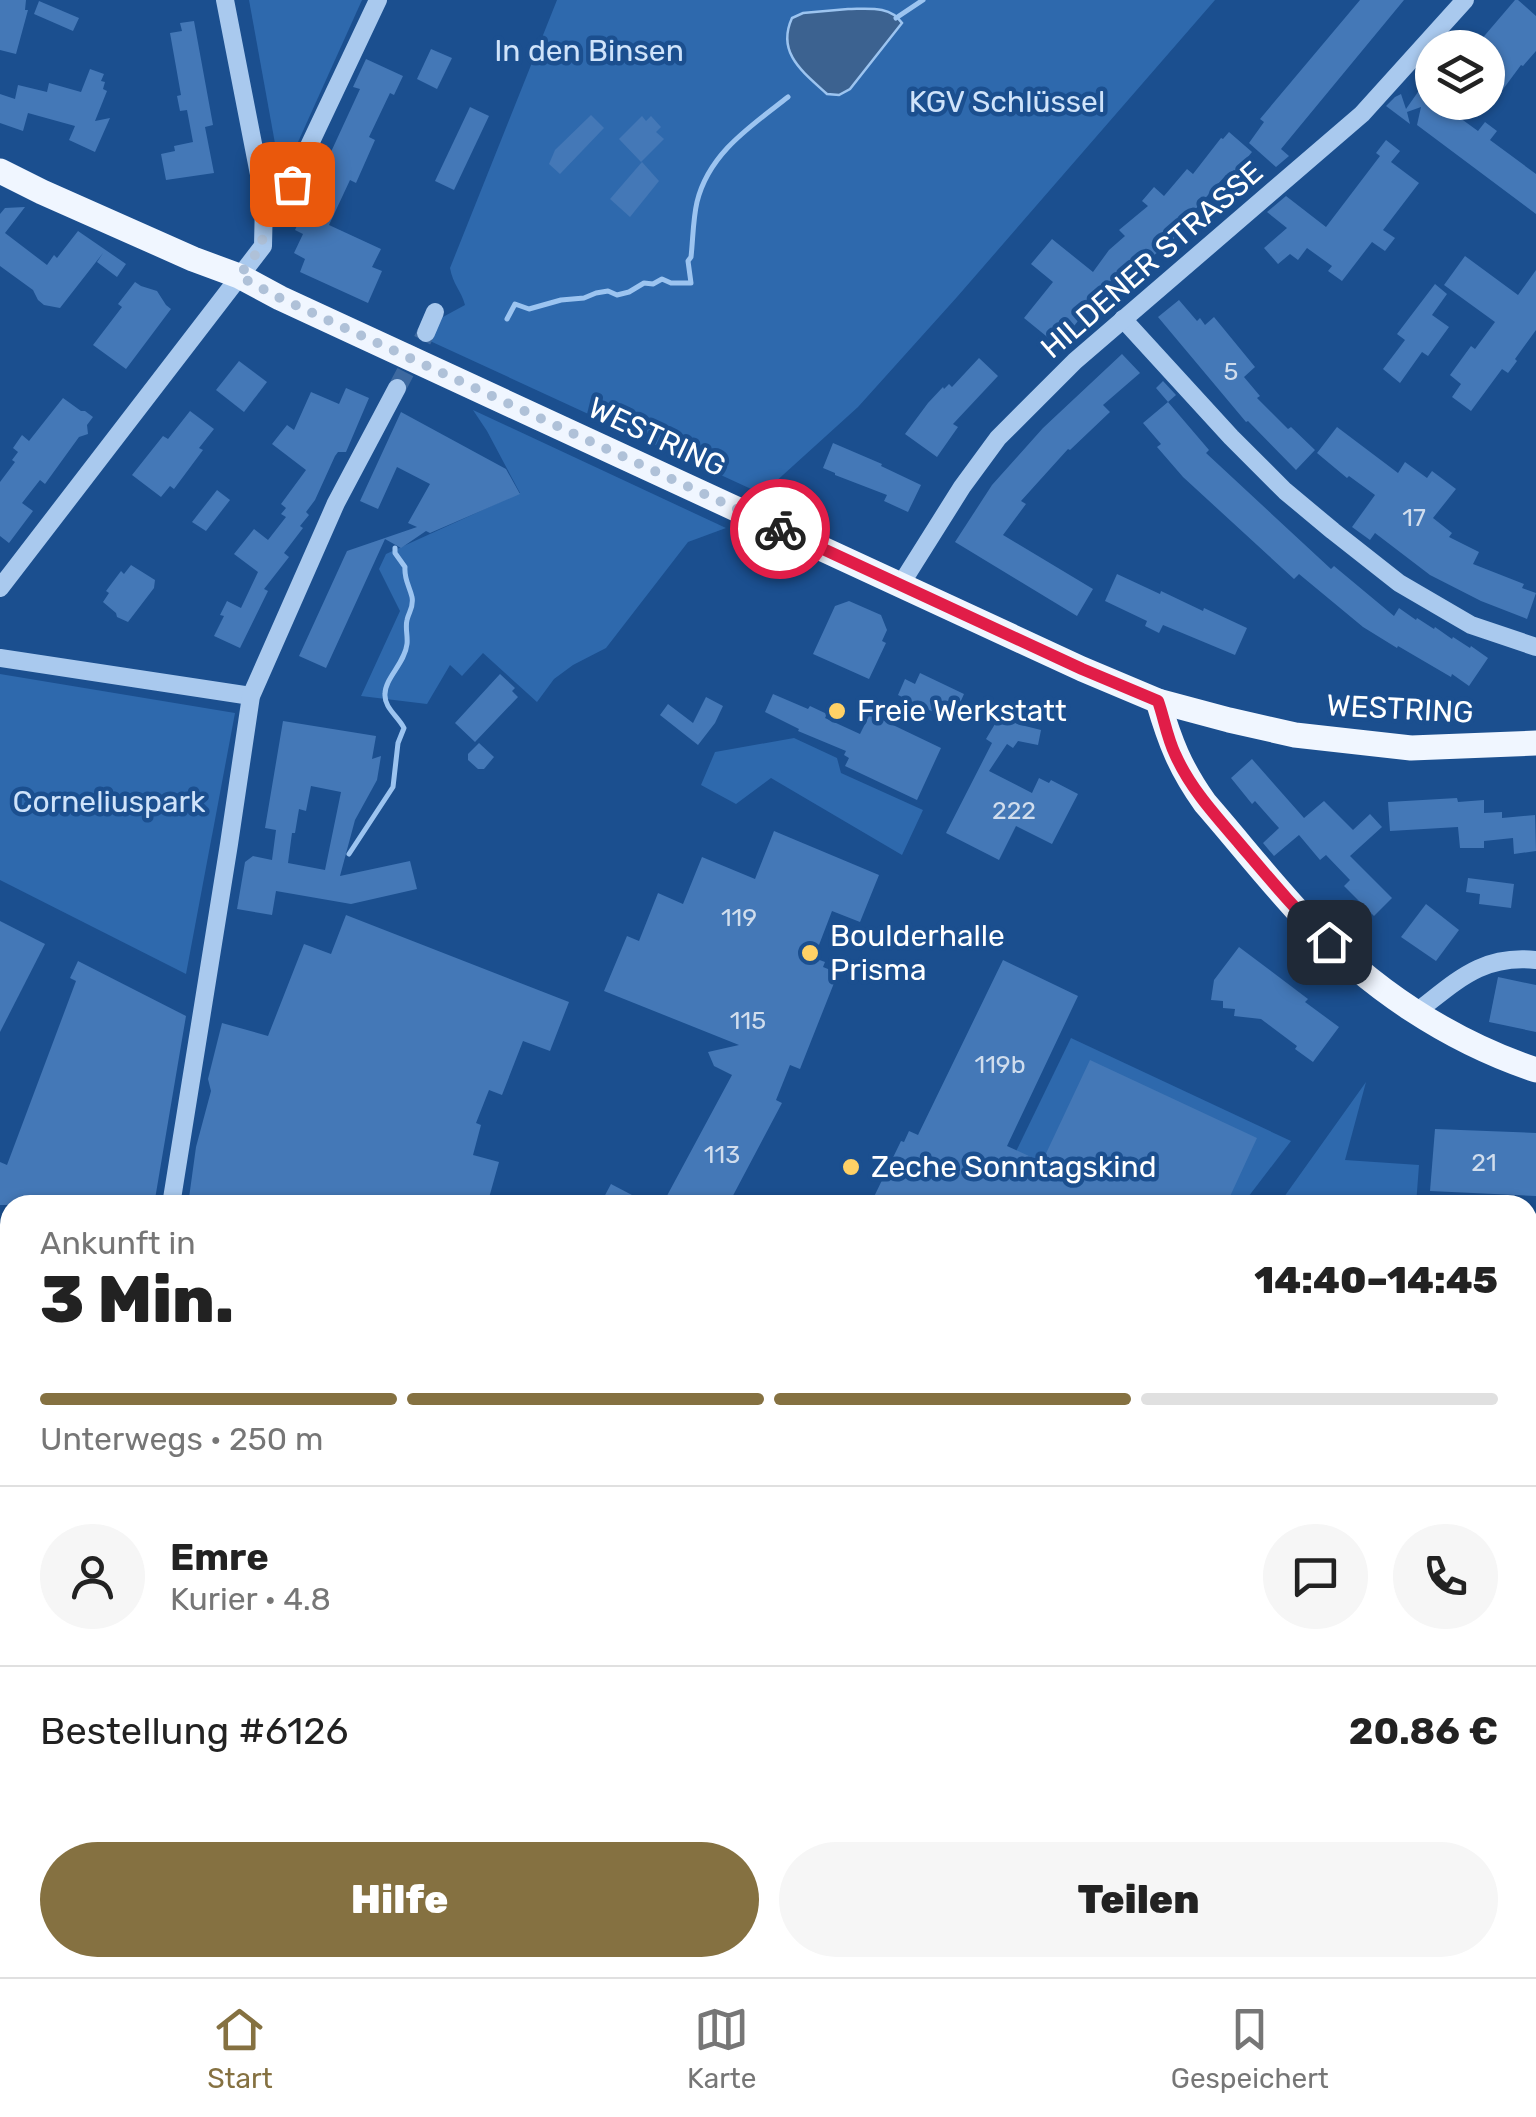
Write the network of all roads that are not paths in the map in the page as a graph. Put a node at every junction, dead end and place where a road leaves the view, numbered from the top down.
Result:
1 (225, 0) edge
2 (378, 0) edge
3 (1466, 0) edge
4 (0, 170) edge
5 (264, 200) junction
6 (239, 276) junction
7 (435, 312) dead end
8 (1124, 319) junction
9 (426, 333) tunnel mouth
10 (397, 388) tunnel mouth
11 (902, 584) junction
12 (0, 588) edge
13 (1536, 647) edge
14 (0, 658) edge
15 (250, 696) junction
16 (1158, 701) junction
17 (1536, 743) edge
18 (1536, 960) edge
19 (1414, 1013) junction
20 (1536, 1070) edge
21 (172, 1195) edge

1 - 5 street
2 - 5 street
3 - 8 street, HILDENER STRASSE
4 - 6 main road, WESTRING
5 - 6 street
6 - 11 main road, WESTRING
6 - 12 street
7 - 9 street
8 - 11 street, HILDENER STRASSE
8 - 13 street
10 - 15 street
11 - 16 main road, WESTRING
14 - 15 street
15 - 21 street
16 - 17 main road, WESTRING
16 - 19 main road
18 - 19 street
19 - 20 main road

